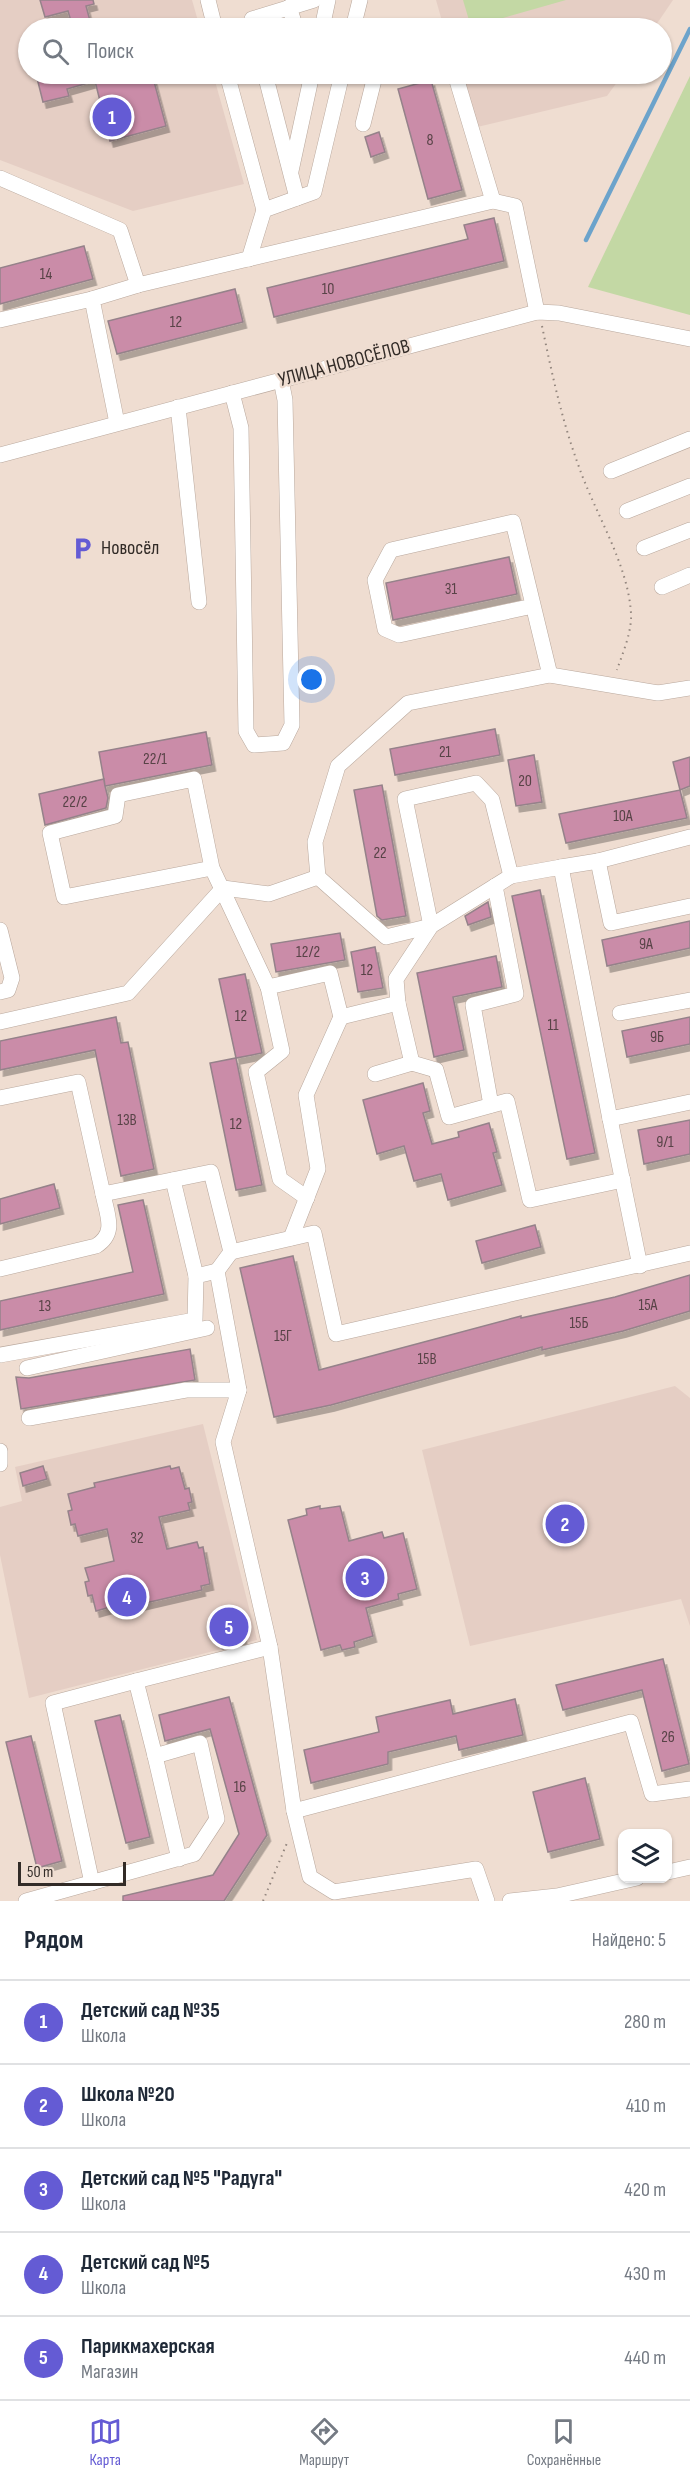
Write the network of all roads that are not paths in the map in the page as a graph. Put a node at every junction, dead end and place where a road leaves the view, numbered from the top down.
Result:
1 (208, 0) edge
2 (314, 0) edge
3 (328, 0) edge
4 (360, 0) edge
5 (290, 8) junction
6 (212, 18) edge
7 (255, 18) edge
8 (293, 18) edge
9 (324, 18) edge
10 (356, 18) edge
11 (230, 84) edge
12 (268, 84) edge
13 (309, 84) edge
14 (340, 84) edge
15 (373, 84) edge
16 (458, 84) edge
17 (363, 124) dead end
18 (291, 174) junction
19 (0, 178) edge
20 (297, 198) junction
21 (493, 201) junction
22 (264, 210) junction
23 (249, 259) junction
24 (138, 285) junction
25 (92, 298) junction
26 (538, 312) junction
27 (0, 320) edge
28 (690, 339) edge
29 (281, 380) junction
30 (232, 393) junction
31 (178, 407) junction
32 (117, 423) junction
33 (690, 439) edge
34 (0, 455) edge
35 (611, 471) dead end
36 (690, 486) edge
37 (627, 511) dead end
38 (690, 530) edge
39 (644, 548) dead end
40 (690, 576) edge
41 (662, 587) dead end
42 (199, 602) dead end
43 (533, 606) junction
44 (550, 675) junction
45 (690, 688) edge
46 (690, 837) edge
47 (598, 861) junction
48 (561, 867) junction
49 (212, 868) junction
50 (511, 876) junction
51 (318, 877) junction
52 (495, 886) junction
53 (223, 888) junction
54 (690, 906) edge
55 (431, 926) junction
56 (0, 930) edge
57 (268, 987) junction
58 (0, 992) edge
59 (690, 1000) edge
60 (398, 1003) junction
61 (620, 1013) dead end
62 (341, 1017) junction
63 (0, 1022) edge
64 (412, 1063) junction
65 (375, 1074) dead end
66 (0, 1098) edge
67 (690, 1102) edge
68 (491, 1105) junction
69 (610, 1119) junction
70 (173, 1180) junction
71 (623, 1180) junction
72 (103, 1194) junction
73 (307, 1198) junction
74 (291, 1238) junction
75 (231, 1252) junction
76 (690, 1253) edge
77 (640, 1266) junction
78 (0, 1269) edge
79 (217, 1271) junction
80 (196, 1276) junction
81 (201, 1324) junction
82 (230, 1342) junction
83 (0, 1355) edge
84 (27, 1368) dead end
85 (239, 1390) junction
86 (29, 1418) dead end
87 (0, 1451) edge
88 (0, 1464) edge
89 (270, 1647) junction
90 (136, 1681) junction
91 (155, 1756) junction
92 (690, 1789) edge
93 (294, 1811) junction
94 (179, 1859) junction
95 (690, 1867) edge
96 (672, 1871) edge
97 (618, 1882) edge
98 (92, 1883) junction
99 (31, 1900) edge
100 (487, 1901) edge
101 (510, 1901) edge

1 - 6 street
2 - 5 street
3 - 9 street
4 - 10 street
5 - 7 street
5 - 8 street
11 - 22 street
12 - 18 street
13 - 18 street
14 - 20 street
15 - 17 street
16 - 21 street
18 - 20 street
19 - 24 street
20 - 22 street
21 - 23 street
21 - 26 street
22 - 23 street
23 - 24 street
24 - 25 street
25 - 27 street
25 - 32 street
26 - 28 street, УЛИЦА НОВОСЁЛОВ
26 - 29 street, УЛИЦА НОВОСЁЛОВ
29 - 30 street, УЛИЦА НОВОСЁЛОВ
29 - 30 street
30 - 31 street, УЛИЦА НОВОСЁЛОВ
31 - 32 street, УЛИЦА НОВОСЁЛОВ
31 - 42 street
32 - 34 street, УЛИЦА НОВОСЁЛОВ
33 - 35 street
36 - 37 street
38 - 39 street
40 - 41 street
43 - 43 street
43 - 44 street
44 - 45 street
44 - 51 street
46 - 47 street
47 - 48 street
47 - 54 street
48 - 50 street
48 - 69 street
49 - 49 street
49 - 53 street
50 - 52 street
50 - 55 street
51 - 53 street
51 - 55 street
52 - 55 street
52 - 68 street
53 - 57 street
53 - 63 street
55 - 60 street
56 - 58 street
57 - 62 street
57 - 73 street
59 - 61 street
60 - 62 street
60 - 64 street
62 - 73 street
64 - 65 street
64 - 68 street
66 - 72 street
67 - 69 street
68 - 71 street
69 - 71 street
70 - 72 street
70 - 75 street
70 - 80 street
71 - 77 street
72 - 78 street
73 - 74 street
74 - 75 street
74 - 77 street
75 - 79 street
76 - 77 street
79 - 80 street
79 - 82 street
80 - 81 street
81 - 82 street
81 - 83 street
81 - 84 street
82 - 85 street
85 - 86 street
85 - 89 street
87 - 88 street
89 - 90 street
89 - 93 street
90 - 91 street
90 - 98 street
91 - 94 street
91 - 94 street
92 - 93 street
93 - 100 street
94 - 98 street
95 - 96 street
97 - 101 street
98 - 99 street

